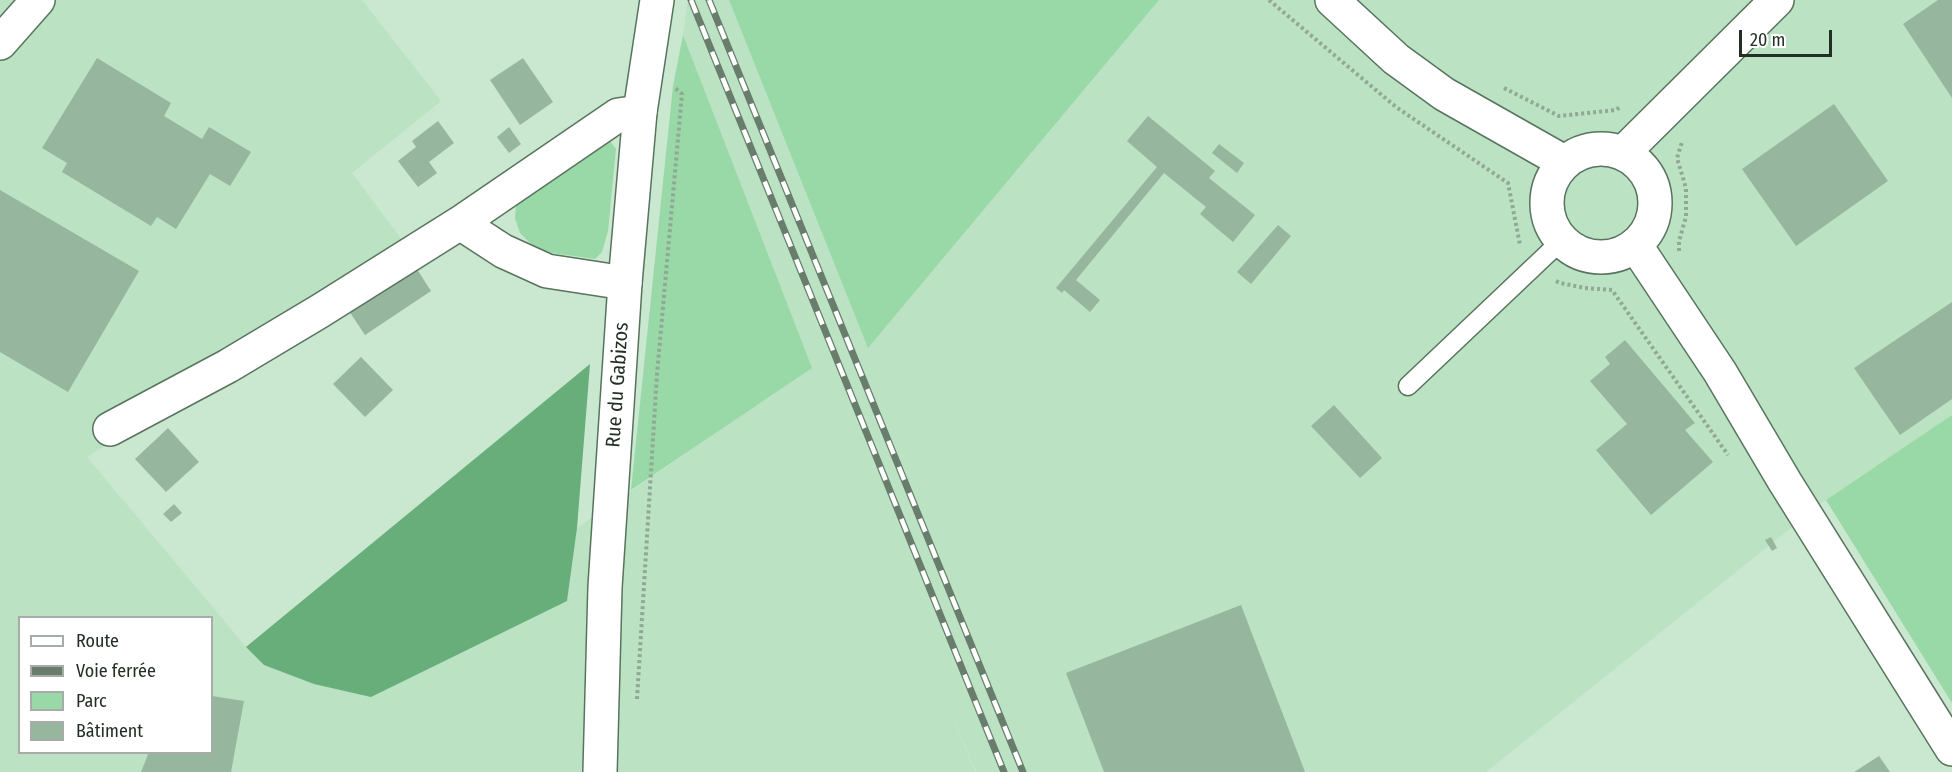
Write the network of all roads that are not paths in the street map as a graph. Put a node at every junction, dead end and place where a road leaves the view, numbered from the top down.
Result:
1 (38, 0) edge
2 (657, 0) edge
3 (1332, 0) edge
4 (1777, 0) edge
5 (0, 43) edge
6 (640, 112) junction
7 (1624, 152) junction
8 (1564, 162) junction
9 (460, 224) junction
10 (1561, 240) junction
11 (1636, 246) junction
12 (626, 283) junction
13 (1408, 386) dead end
14 (110, 429) dead end
15 (1952, 749) edge
16 (600, 772) edge

1 - 5 street
2 - 6 street, Rue du Gabizos
3 - 8 street
4 - 7 street
6 - 9 street
6 - 12 street, Rue du Gabizos
7 - 8 street
7 - 11 street
8 - 10 street
9 - 12 street
9 - 14 street
10 - 11 street
10 - 13 lane
11 - 15 street
12 - 16 street, Rue du Gabizos

